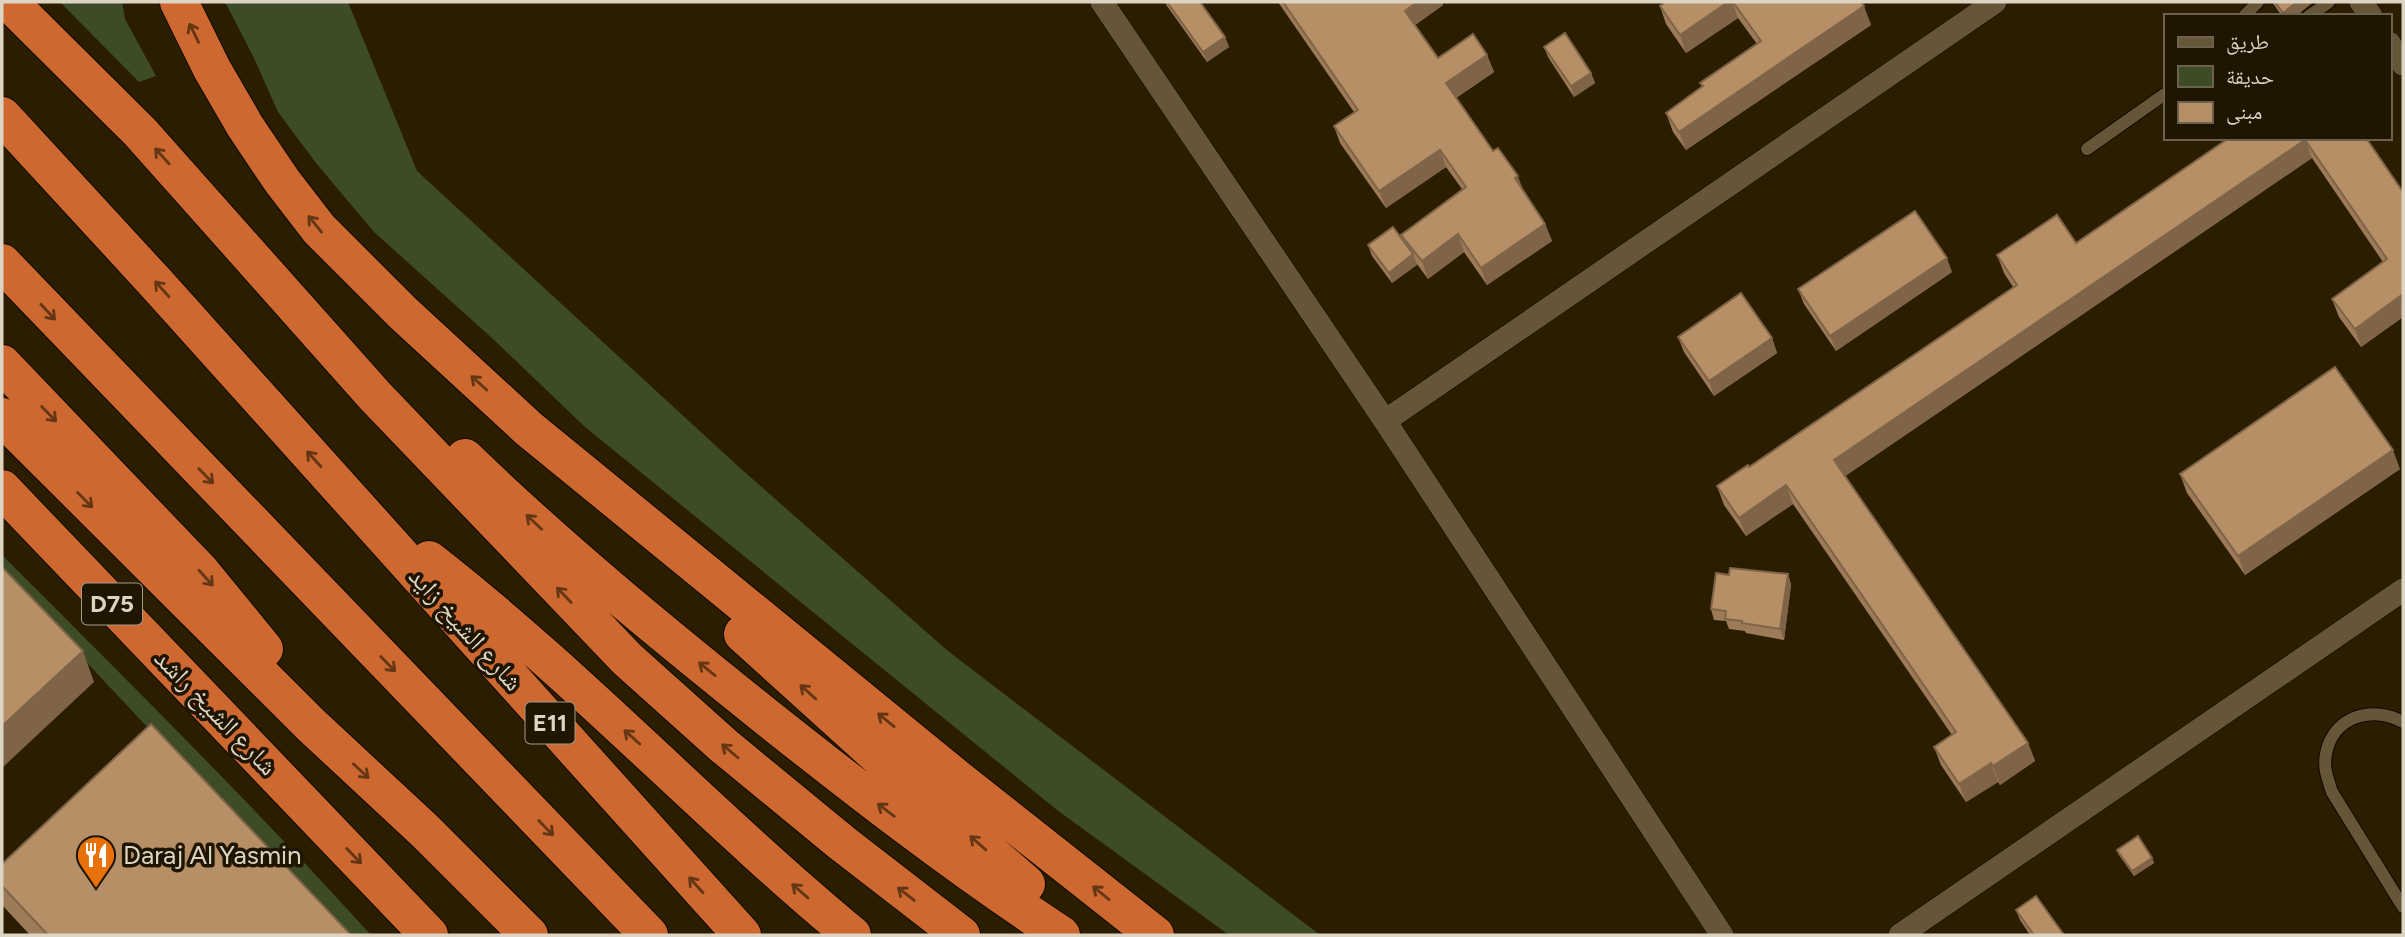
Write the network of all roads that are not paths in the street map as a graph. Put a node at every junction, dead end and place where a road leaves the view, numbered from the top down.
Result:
1 (9, 2) edge
2 (179, 2) edge
3 (1102, 2) edge
4 (1995, 2) edge
5 (2329, 2) edge
6 (2312, 14) edge
7 (2391, 46) edge
8 (2403, 64) edge
9 (2164, 95) edge
10 (2, 116) edge
11 (2087, 149) dead end
12 (197, 194) junction
13 (2, 263) edge
14 (2, 364) edge
15 (2, 418) edge
16 (1385, 421) junction
17 (529, 429) junction
18 (2, 489) edge
19 (359, 509) junction
20 (2, 526) edge
21 (2403, 590) edge
22 (222, 718) junction
23 (2403, 722) edge
24 (312, 724) junction
25 (2403, 907) edge
26 (429, 935) edge
27 (529, 935) edge
28 (649, 935) edge
29 (741, 935) edge
30 (852, 935) edge
31 (961, 935) edge
32 (1061, 935) edge
33 (1086, 935) edge
34 (1155, 935) edge
35 (1722, 935) edge
36 (1900, 935) edge

12 -> 1 highway
17 -> 2 highway
3 - 16 street
4 - 16 street
5 - 6 lane
7 - 8 street
9 - 11 lane
19 -> 10 highway, E11
31 -> 12 highway
32 -> 12 highway
13 -> 28 highway
14 -> 24 highway
15 -> 24 highway
16 - 35 street
33 -> 17 highway
34 -> 17 highway
18 - 22 highway, شارع الشيخ راشد / D75
29 -> 19 highway, شارع الشيخ زايد / E11
30 -> 19 highway
20 - 22 highway
21 - 36 street
22 -> 26 highway, شارع الشيخ راشد / D75
23 - 25 lane
24 -> 27 highway

